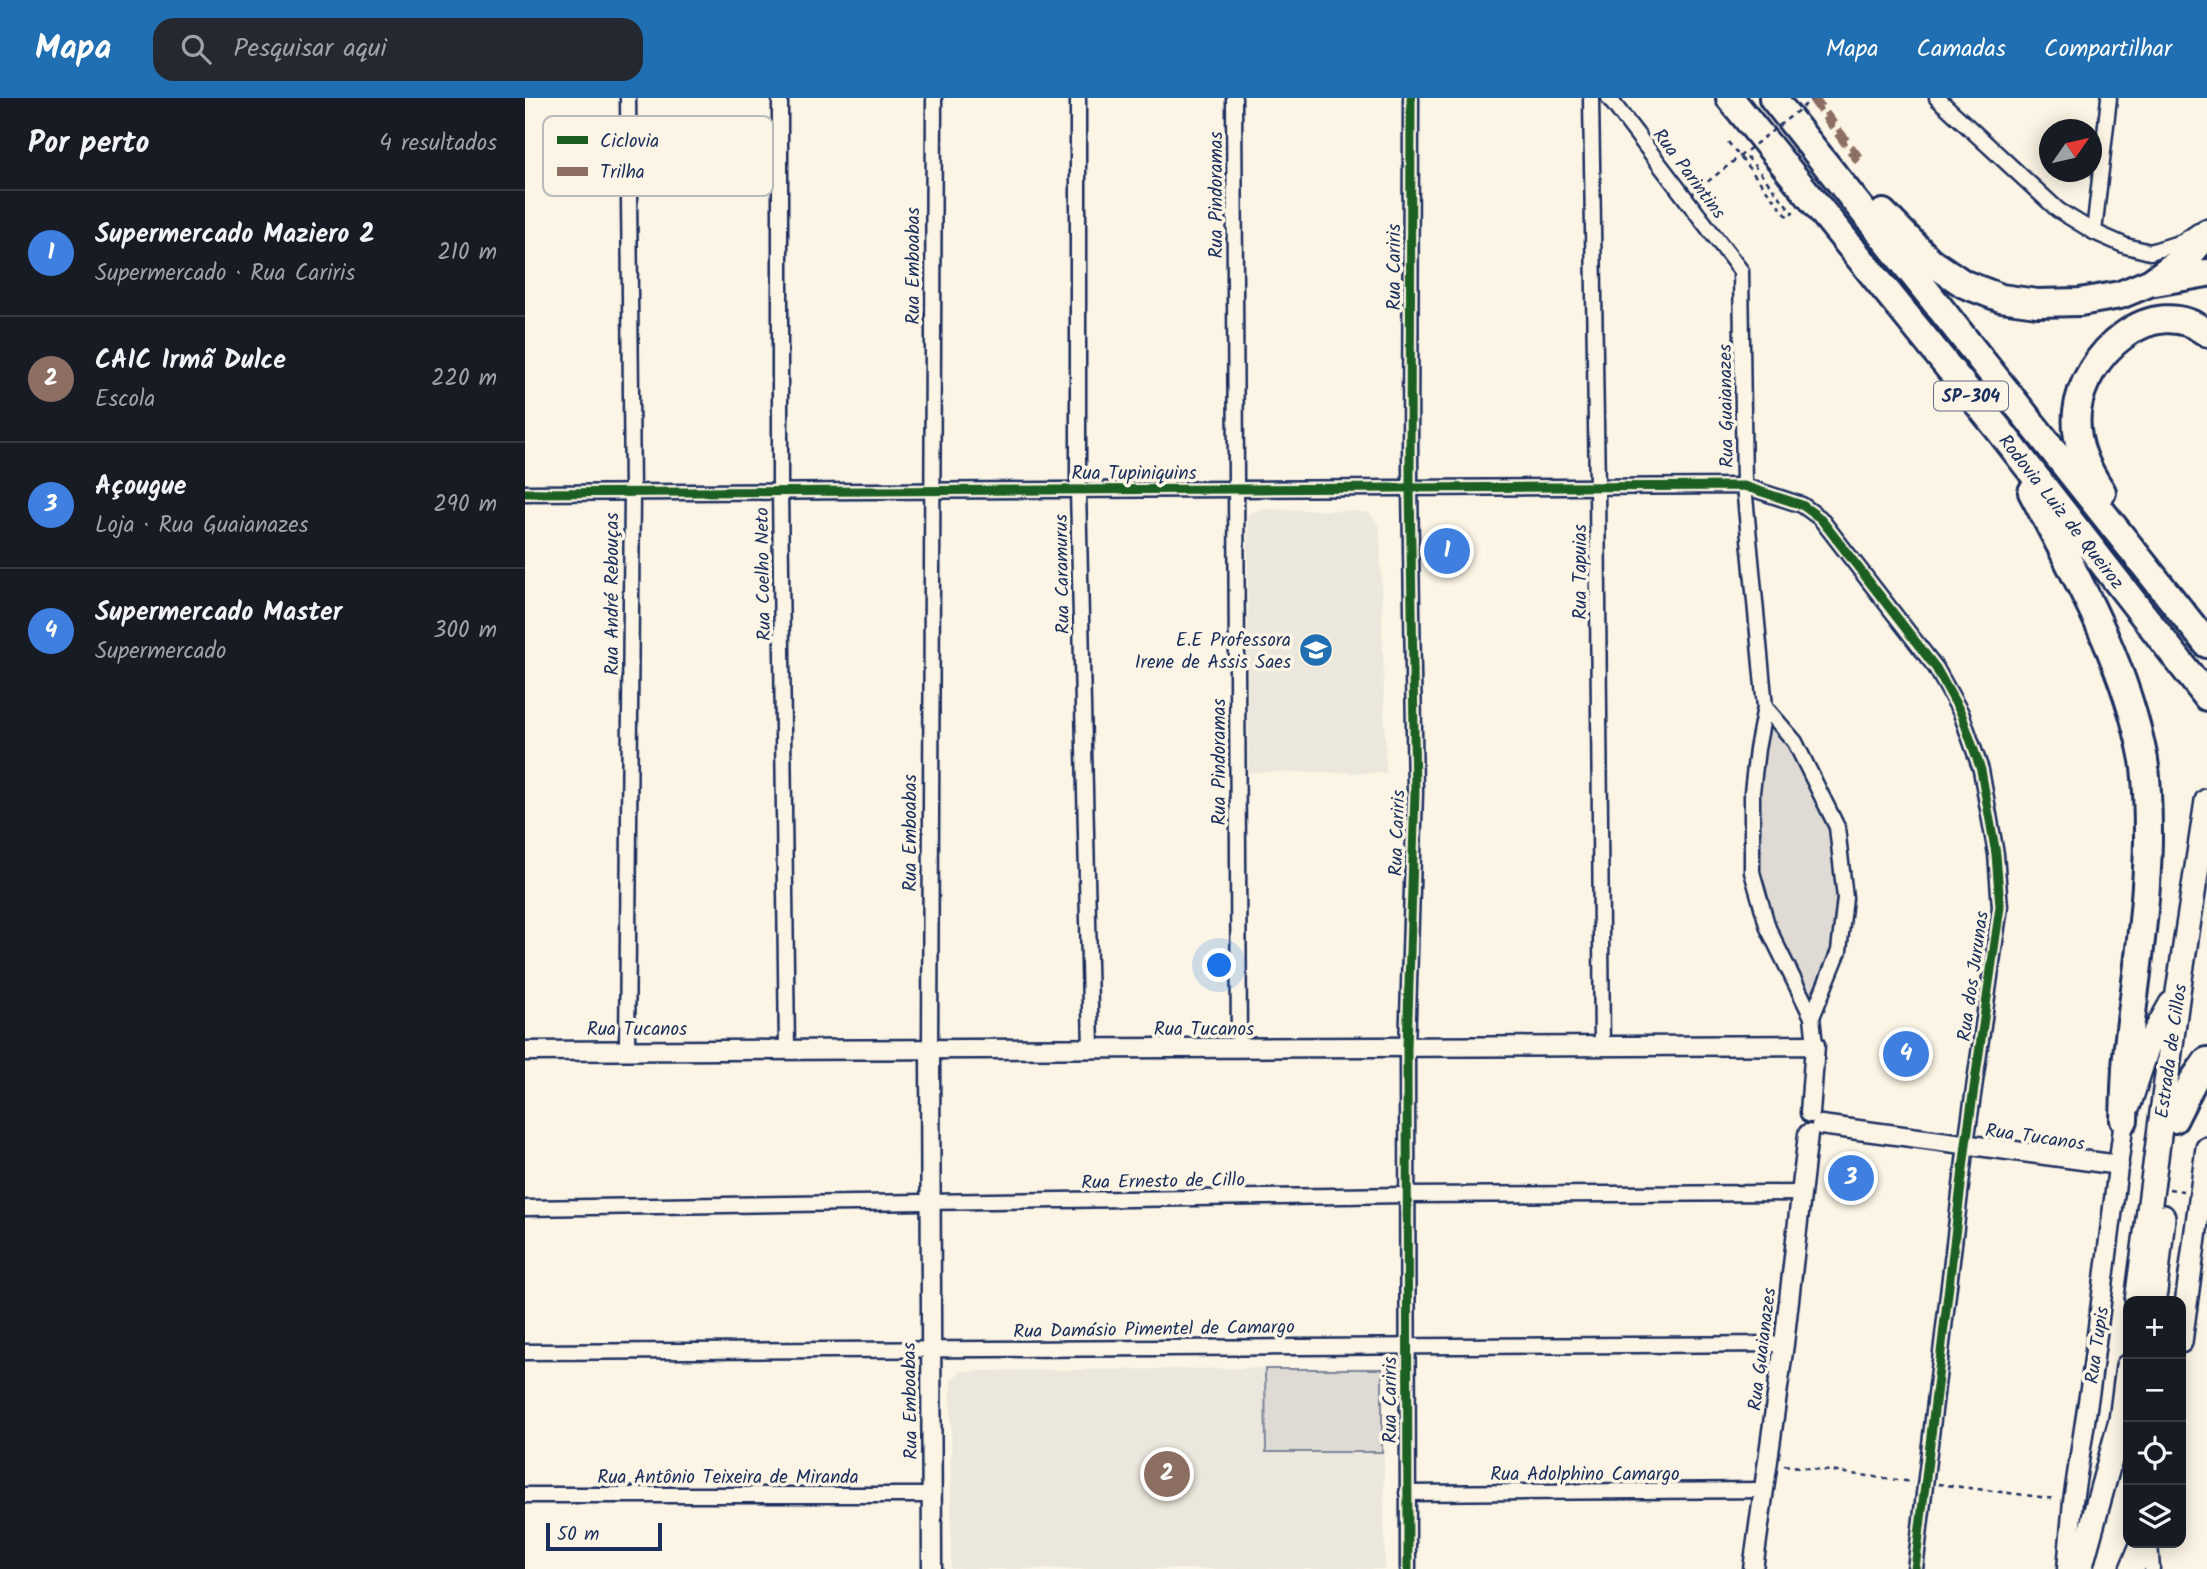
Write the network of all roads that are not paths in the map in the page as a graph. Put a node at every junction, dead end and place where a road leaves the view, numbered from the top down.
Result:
1 (628, 98) edge
2 (780, 98) edge
3 (934, 98) edge
4 (1078, 98) edge
5 (1234, 98) edge
6 (1411, 98) edge
7 (1591, 98) edge
8 (1609, 98) edge
9 (1730, 98) edge
10 (1937, 98) edge
11 (2109, 98) edge
12 (1776, 102) edge
13 (628, 116) edge
14 (629, 196) edge
15 (2207, 224) edge
16 (2094, 232) junction
17 (2207, 233) edge
18 (2150, 252) junction
19 (1741, 271) joint
20 (2207, 273) edge
21 (2149, 283) junction
22 (2207, 333) edge
23 (2000, 431) junction
24 (1744, 486) junction
25 (1410, 487) junction
26 (1597, 487) junction
27 (1078, 489) junction
28 (1236, 489) junction
29 (932, 490) junction
30 (780, 491) junction
31 (632, 492) junction
32 (525, 493) edge
33 (2204, 641) edge
34 (2207, 697) edge
35 (1765, 707) junction
36 (2207, 801) edge
37 (2207, 894) edge
38 (2178, 992) junction
39 (1812, 1017) junction
40 (1815, 1045) junction
41 (1602, 1046) junction
42 (1406, 1048) junction
43 (627, 1049) junction
44 (787, 1049) junction
45 (930, 1049) junction
46 (1091, 1049) junction
47 (1239, 1049) junction
48 (525, 1051) edge
49 (2207, 1061) edge
50 (2174, 1119) junction
51 (2124, 1120) junction
52 (1813, 1124) junction
53 (1966, 1144) junction
54 (2207, 1148) edge
55 (2119, 1165) junction
56 (1801, 1194) junction
57 (1406, 1195) junction
58 (930, 1203) junction
59 (525, 1208) edge
60 (2138, 1296) edge
61 (2155, 1296) edge
62 (2186, 1305) edge
63 (1784, 1343) junction
64 (1407, 1345) junction
65 (930, 1350) junction
66 (525, 1352) edge
67 (2123, 1405) edge
68 (1764, 1490) junction
69 (1407, 1493) junction
70 (525, 1495) edge
71 (932, 1495) junction
72 (2141, 1548) edge
73 (2150, 1548) edge
74 (932, 1569) edge
75 (1408, 1569) edge
76 (1753, 1569) edge
77 (1915, 1569) edge
78 (2067, 1569) edge
79 (2080, 1569) edge
80 (2132, 1569) edge
81 (2152, 1569) edge

1 - 13 street, Rua André Rebouças
2 - 30 street, Rua Coelho Neto
3 - 29 street, Rua Emboabas
4 - 27 street, Rua Caramurus
5 - 28 street, Rua Pindoramas
6 - 25 street, Rua Cariris
7 - 26 street, Rua Tapuias
8 - 19 street, Rua Parintins
9 - 23 highway, Rodovia Luiz de Queiroz / SP-304
10 - 16 street
11 - 16 street
12 - 21 highway
12 - 33 highway, Rodovia Luiz de Queiroz / SP-304
14 - 31 street, Rua André Rebouças
15 - 18 street
16 - 18 street
17 - 21 highway
18 - 21 street
19 - 24 street, Rua Guaianazes
20 - 21 highway
22 - 33 highway
23 - 34 highway, Rodovia Luiz de Queiroz / SP-304
23 - 51 highway
24 - 26 street, Rua Tupiniquins
24 - 35 street, Rua Guaianazes
24 - 53 street, Rua dos Jurunas
25 - 26 street, Rua Tupiniquins
25 - 28 street, Rua Tupiniquins
25 - 42 street, Rua Cariris
26 - 41 street, Rua Tapuias
27 - 28 street, Rua Tupiniquins
27 - 29 street, Rua Tupiniquins
27 - 46 street, Rua Caramurus
28 - 47 street, Rua Pindoramas
29 - 30 street, Rua Tupiniquins
29 - 45 street, Rua Emboabas
30 - 31 street, Rua Tupiniquins
30 - 44 street, Rua Coelho Neto
31 - 32 street, Rua Tupiniquins
31 - 43 street, Rua André Rebouças
35 - 39 street, Rua Guaianazes
35 - 39 street, Rua Guaianazes
36 - 38 main road, Estrada de Cillos
37 - 50 main road, Estrada de Cillos
38 - 51 main road
38 - 60 main road, Estrada de Cillos
39 - 40 street, Rua Guaianazes
40 - 41 street, Rua Tucanos
40 - 52 street
41 - 42 street, Rua Tucanos
42 - 47 street, Rua Tucanos
42 - 57 street, Rua Cariris
43 - 44 street, Rua Tucanos
43 - 48 street, Rua Tucanos
44 - 45 street, Rua Tucanos
45 - 46 street, Rua Tucanos
45 - 58 street, Rua Emboabas
46 - 47 street, Rua Tucanos
49 - 50 highway
50 - 61 main road, Estrada de Cillos
51 - 55 street, Rua Tupis
52 - 53 street, Rua Tucanos
52 - 56 street, Rua Guaianazes
53 - 55 street, Rua Tucanos
53 - 77 street, Rua dos Jurunas
54 - 62 main road
55 - 78 street, Rua Tupis
56 - 57 street, Rua Ernesto de Cillo
56 - 63 street, Rua Guaianazes
57 - 58 street, Rua Ernesto de Cillo
57 - 64 street, Rua Cariris
58 - 59 street, Rua Ernesto de Cillo
58 - 65 street, Rua Emboabas
63 - 64 street, Rua Damásio Pimentel de Camargo
63 - 68 street, Rua Guaianazes
64 - 65 street, Rua Damásio Pimentel de Camargo
64 - 69 street, Rua Cariris
65 - 66 street, Rua Damásio Pimentel de Camargo
65 - 71 street, Rua Emboabas
67 - 79 main road
68 - 69 street, Rua Adolphino Camargo
68 - 76 street, Rua Guaianazes
69 - 75 street, Rua Cariris
70 - 71 street, Rua Antônio Teixeira de Miranda
71 - 74 street, Rua Emboabas
72 - 80 main road
73 - 81 street

